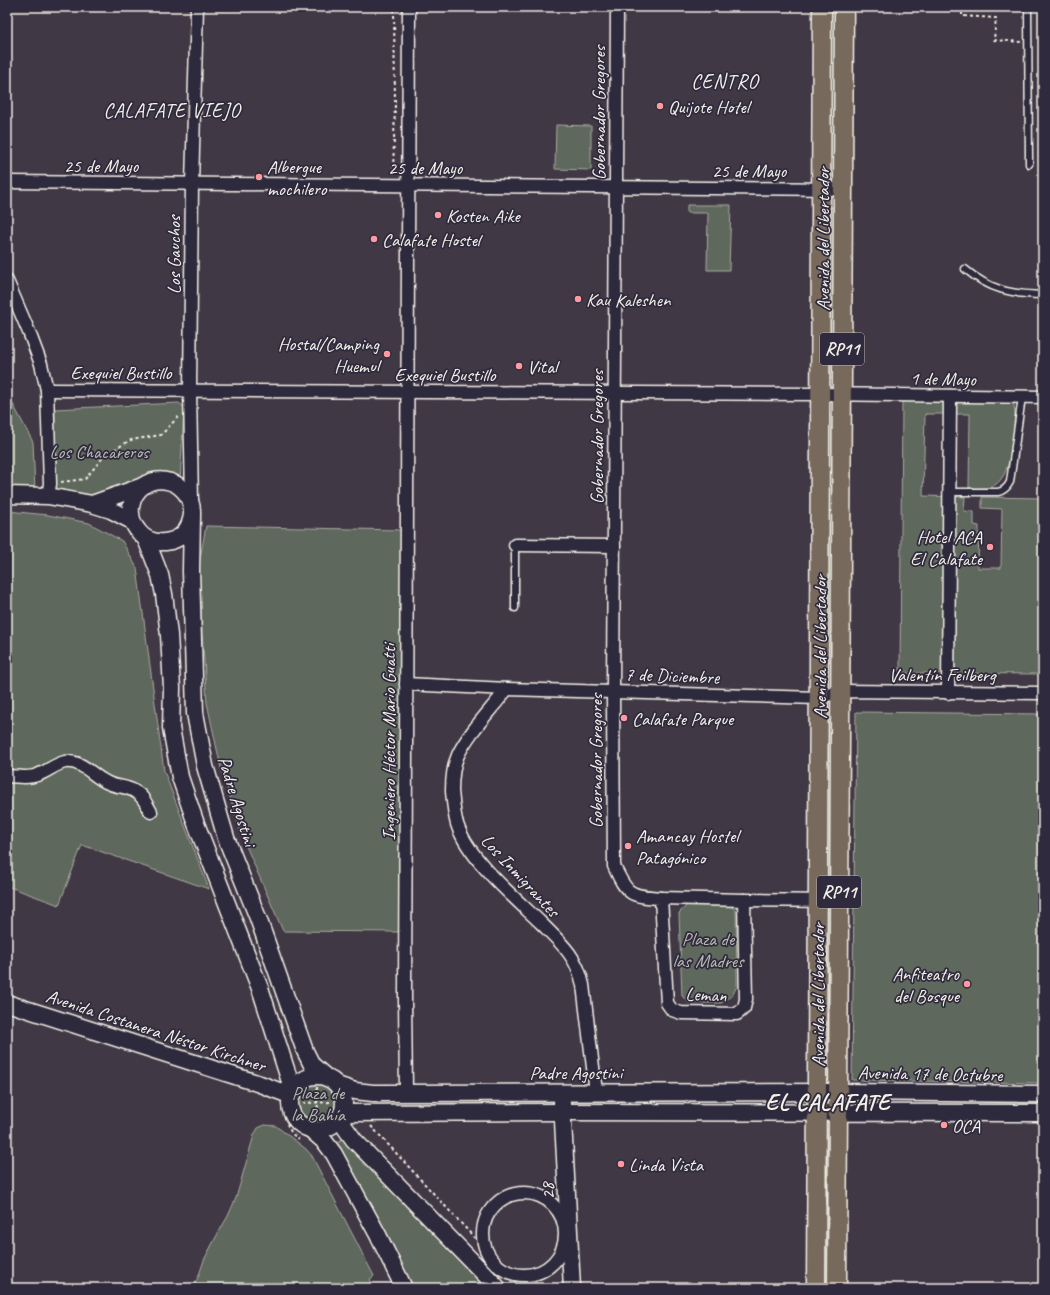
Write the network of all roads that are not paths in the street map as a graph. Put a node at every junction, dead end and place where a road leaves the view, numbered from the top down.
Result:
1 (197, 7) edge
2 (409, 7) edge
3 (616, 7) edge
4 (822, 7) edge
5 (844, 7) edge
6 (1028, 7) edge
7 (1030, 164) dead end
8 (7, 182) edge
9 (192, 184) junction
10 (408, 185) junction
11 (616, 187) junction
12 (821, 188) junction
13 (843, 189) junction
14 (965, 269) dead end
15 (7, 281) edge
16 (1043, 295) edge
17 (47, 390) junction
18 (190, 390) junction
19 (407, 391) junction
20 (614, 392) junction
21 (820, 394) junction
22 (842, 394) junction
23 (950, 396) junction
24 (1022, 397) junction
25 (1043, 398) edge
26 (142, 486) junction
27 (49, 490) junction
28 (949, 492) junction
29 (10, 495) edge
30 (92, 504) junction
31 (192, 509) junction
32 (132, 521) junction
33 (146, 539) junction
34 (515, 545) joint
35 (614, 546) junction
36 (515, 608) dead end
37 (406, 684) junction
38 (507, 690) junction
39 (613, 692) junction
40 (840, 692) junction
41 (948, 693) junction
42 (1043, 693) edge
43 (818, 698) junction
44 (7, 776) edge
45 (151, 812) dead end
46 (661, 898) junction
47 (744, 900) junction
48 (817, 900) junction
49 (839, 901) junction
50 (7, 1003) edge
51 (327, 1081) junction
52 (406, 1092) junction
53 (561, 1092) junction
54 (596, 1092) junction
55 (816, 1092) junction
56 (838, 1092) junction
57 (1043, 1094) edge
58 (294, 1096) junction
59 (340, 1111) junction
60 (562, 1112) junction
61 (816, 1112) junction
62 (838, 1112) junction
63 (1043, 1113) edge
64 (310, 1130) junction
65 (505, 1270) joint
66 (404, 1288) edge
67 (498, 1288) edge
68 (572, 1288) edge
69 (816, 1288) edge
70 (837, 1288) edge

1 - 9 street, Los Gauchos
2 - 10 street, Ingeniero Héctor Mario Guatti
3 - 11 street, Gobernador Gregores
4 - 12 main road, Avenida del Libertador / RP11
5 - 13 main road, Avenida del Libertador / RP11
6 - 7 lane
8 - 9 street, 25 de Mayo
9 - 10 street, 25 de Mayo
9 - 18 street, Los Gauchos
10 - 11 street, 25 de Mayo
10 - 19 street, Ingeniero Héctor Mario Guatti
11 - 12 street, 25 de Mayo
11 - 20 street, Gobernador Gregores
12 - 13 street, 25 de Mayo
12 - 21 main road, Avenida del Libertador / RP11
13 - 22 main road, Avenida del Libertador / RP11
14 - 16 lane
15 - 17 street
17 - 18 street, Exequiel Bustillo
17 - 27 street
18 - 19 street, Exequiel Bustillo
18 - 31 street, Los Gauchos
19 - 20 street, Exequiel Bustillo
19 - 37 street, Ingeniero Héctor Mario Guatti
20 - 21 street, Exequiel Bustillo
20 - 35 street, Gobernador Gregores
21 - 22 street, Exequiel Bustillo
21 - 43 main road, Avenida del Libertador / RP11
22 - 23 street, 1 de Mayo
22 - 40 main road, Avenida del Libertador / RP11
23 - 24 street, 1 de Mayo
23 - 28 street
24 - 25 street, 1 de Mayo
24 - 28 lane
26 - 30 street
26 - 31 street
26 - 32 street
27 - 29 street
27 - 30 street
28 - 41 street
30 - 32 street
31 - 33 street
31 - 51 street, Padre Agostini
32 - 33 street
33 - 58 street
34 - 35 street
34 - 36 lane
35 - 39 street, Gobernador Gregores
37 - 38 street, 7 de Diciembre
37 - 52 street, Ingeniero Héctor Mario Guatti
38 - 39 street, 7 de Diciembre
38 - 54 street, Los Inmigrantes
39 - 43 street, 7 de Diciembre
39 - 46 street, Gobernador Gregores
40 - 41 street, Valentín Feilberg
40 - 43 street, 7 de Diciembre
40 - 49 main road, Avenida del Libertador / RP11
41 - 42 street, Valentín Feilberg
43 - 48 main road, Avenida del Libertador / RP11
44 - 45 street
46 - 47 street
46 - 47 street, Leman
47 - 48 street
48 - 49 street
48 - 55 main road, Avenida del Libertador / RP11
49 - 56 main road, Avenida del Libertador / RP11
50 - 58 street, Avenida Costanera Néstor Kirchner
51 - 52 street, Padre Agostini
51 - 58 street
51 - 59 street
52 - 53 street, Padre Agostini
53 - 54 street, Padre Agostini
53 - 60 street, 28
54 - 55 street, Padre Agostini
55 - 56 street, Avenida 17 de Octubre
55 - 61 main road, Avenida del Libertador / RP11
56 - 57 street, Avenida 17 de Octubre
56 - 62 main road, Avenida del Libertador / RP11
58 - 64 street
59 - 60 street, Padre Agostini
59 - 64 street
59 - 67 street
60 - 61 street, Padre Agostini
60 - 68 street, 28
61 - 62 street, Avenida 17 de Octubre
61 - 69 main road, Avenida del Libertador / RP11
62 - 63 street, Avenida 17 de Octubre
62 - 70 main road, Avenida del Libertador / RP11
64 - 66 street
65 - 65 street

